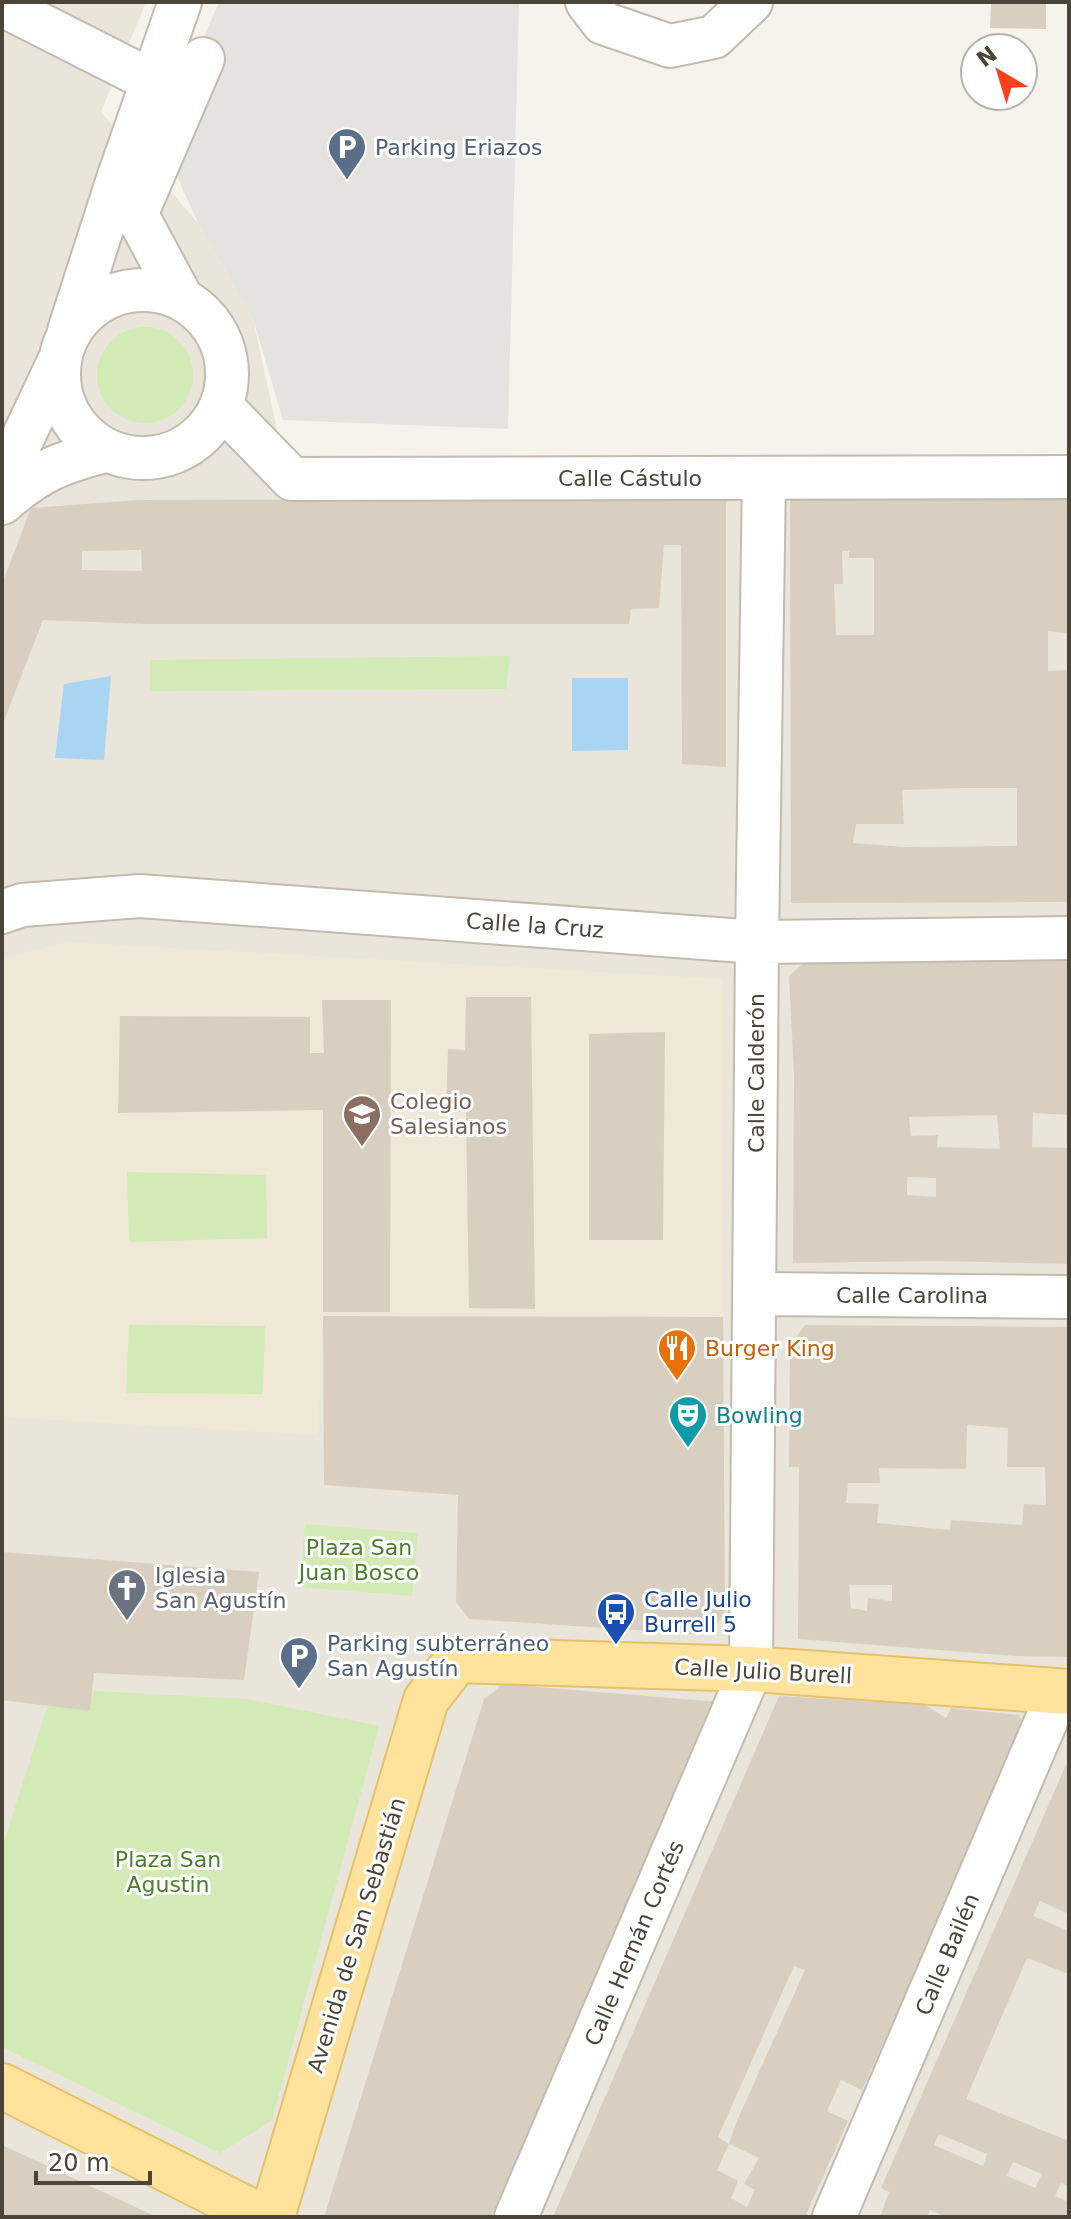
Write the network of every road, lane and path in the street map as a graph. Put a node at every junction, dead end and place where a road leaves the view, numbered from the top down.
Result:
1 (180, 2) edge
2 (587, 2) edge
3 (751, 2) edge
4 (2, 5) edge
5 (203, 59) dead end
6 (152, 81) junction
7 (127, 197) junction
8 (182, 299) junction
9 (63, 348) junction
10 (221, 406) junction
11 (105, 451) junction
12 (1069, 477) edge
13 (764, 478) junction
14 (2, 482) edge
15 (2, 503) edge
16 (2, 912) edge
17 (1069, 938) edge
18 (757, 942) junction
19 (756, 1294) junction
20 (1069, 1297) edge
21 (457, 1660) joint
22 (751, 1669) junction
23 (1064, 1691) edge
24 (2, 2086) edge
25 (262, 2217) edge
26 (272, 2217) edge
27 (516, 2217) edge
28 (834, 2217) edge

1 - 6 street
2 - 3 street
4 - 6 street
5 - 7 street
6 - 7 street
7 - 8 street
7 - 9 street
8 - 9 street
8 - 10 street
9 - 11 street
9 - 14 street
10 - 11 street
10 - 13 street, Calle Cástulo
11 - 15 street
12 - 13 street, Calle Cástulo
13 - 18 street, Calle Calderón
16 - 18 street, Calle la Cruz
17 - 18 street, Calle la Cruz
18 - 19 street, Calle Calderón
19 - 20 street, Calle Carolina
19 - 22 street, Calle Calderón
21 - 22 main road, Calle Julio Burell
21 - 26 main road, Avenida de San Sebastián
22 - 23 main road, Calle Julio Burell
22 - 27 street, Calle Hernán Cortés
23 - 28 street, Calle Bailén
24 - 25 main road

